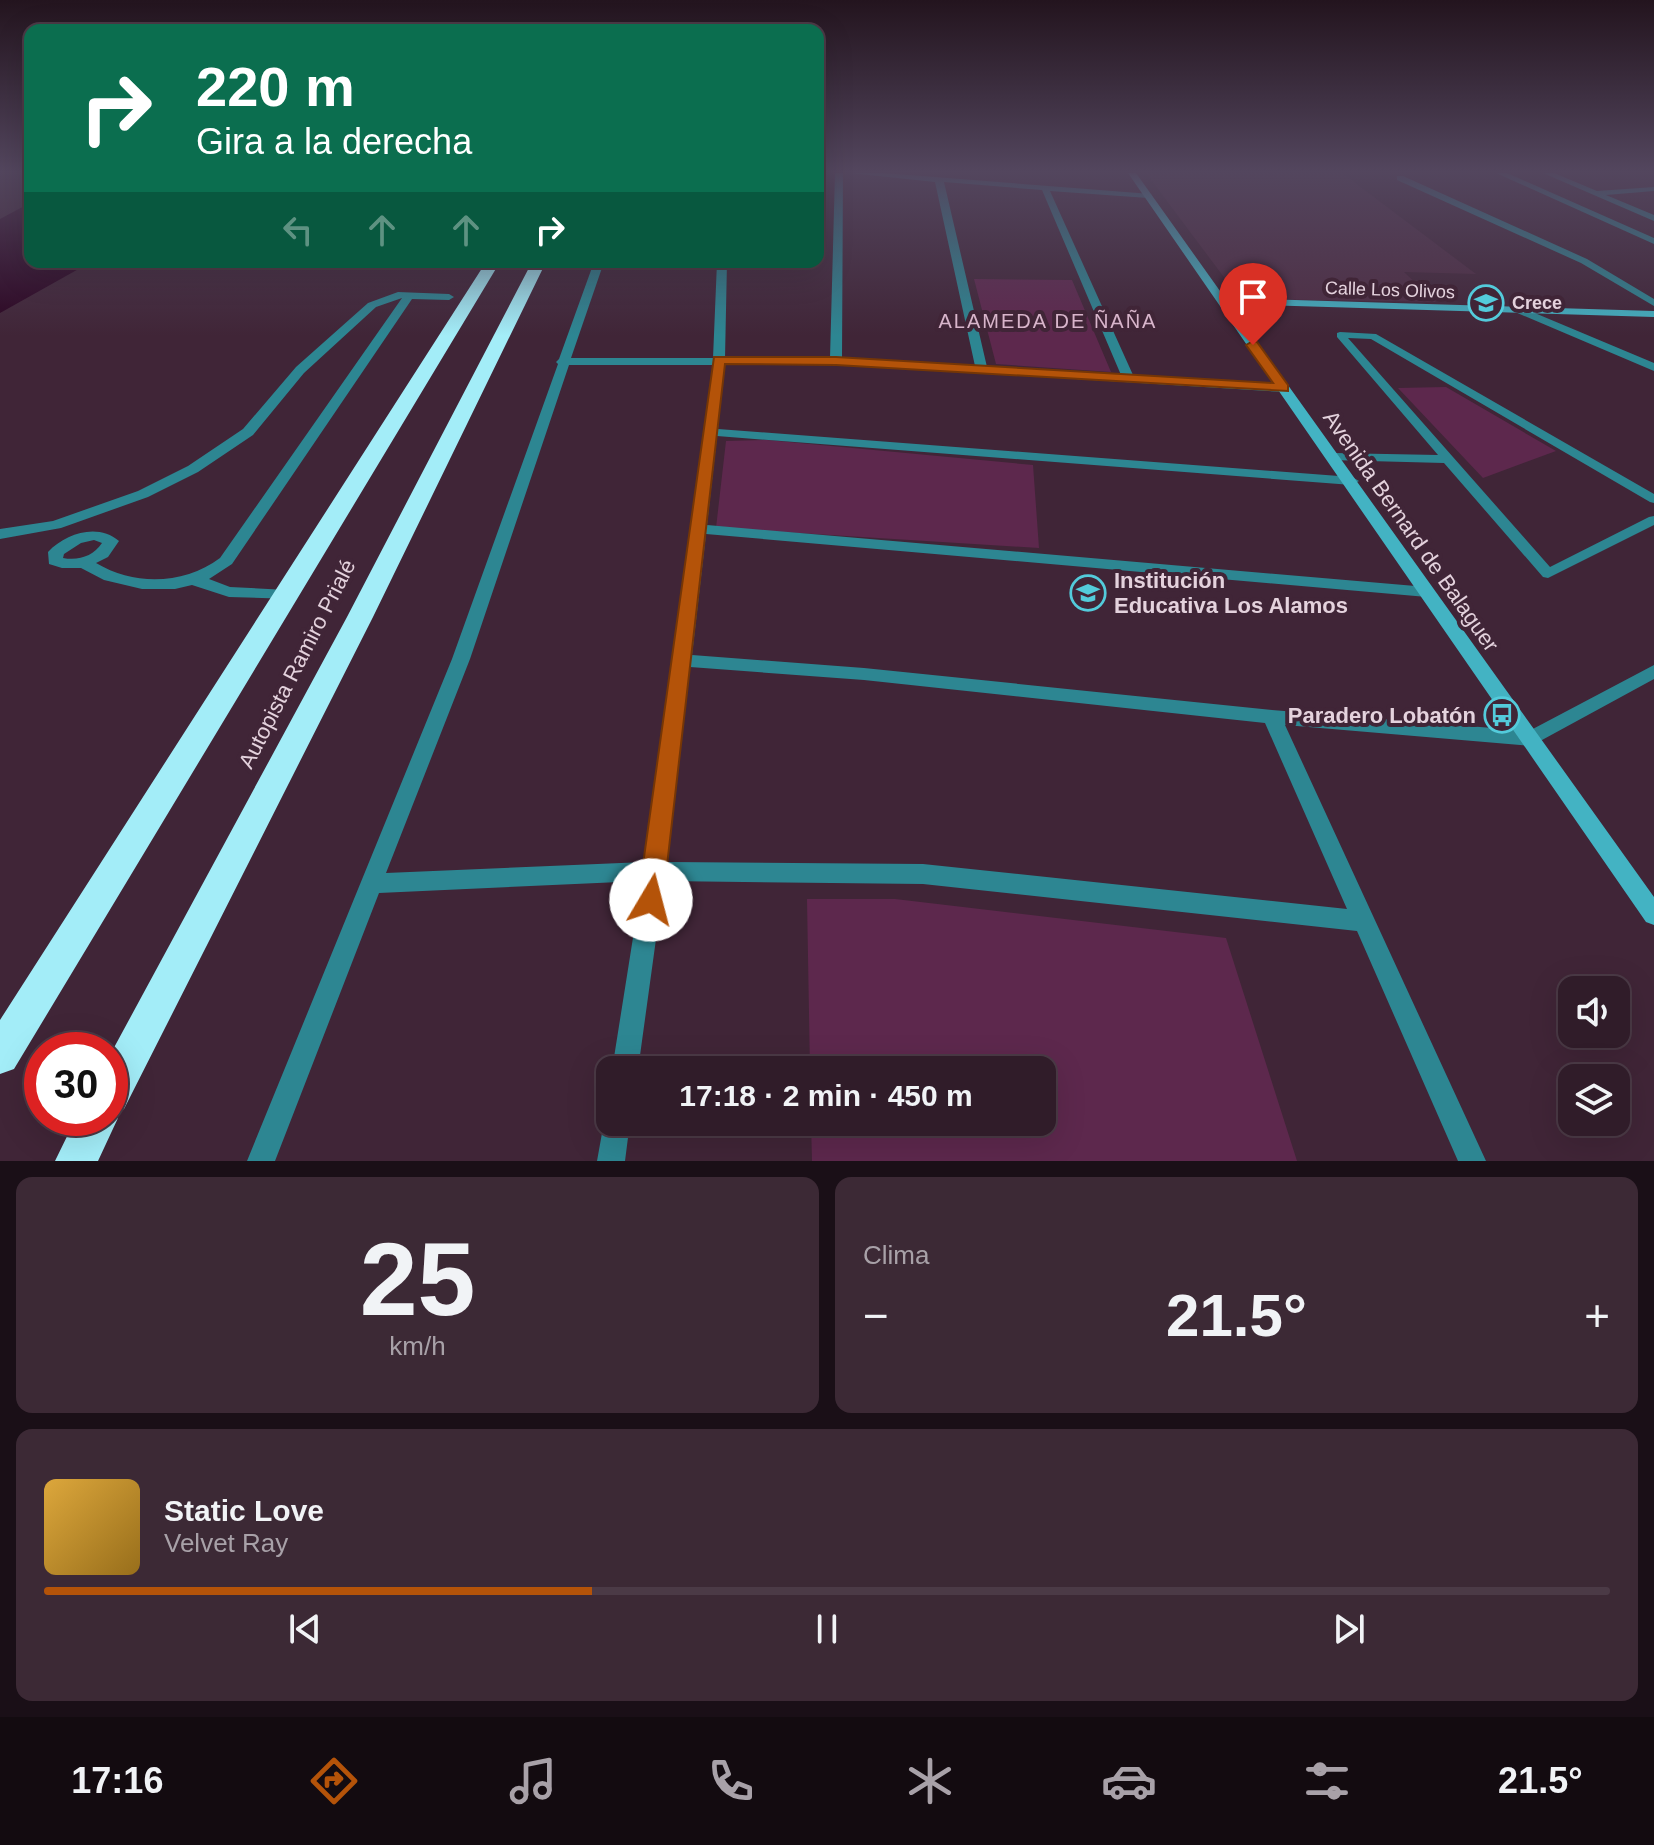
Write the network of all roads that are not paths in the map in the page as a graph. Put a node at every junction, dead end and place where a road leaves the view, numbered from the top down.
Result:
1 (838, 227) edge
2 (950, 227) edge
3 (1062, 227) edge
4 (1170, 227) edge
5 (1509, 227) edge
6 (1623, 227) edge
7 (1654, 241) edge
8 (489, 268) edge
9 (536, 268) edge
10 (597, 268) edge
11 (722, 268) edge
12 (409, 296) junction
13 (449, 297) dead end
14 (1222, 301) junction
15 (1654, 303) edge
16 (1519, 310) junction
17 (1654, 314) edge
18 (719, 360) junction
19 (836, 361) junction
20 (562, 362) junction
21 (1654, 367) edge
22 (982, 370) junction
23 (1129, 379) junction
24 (1283, 388) junction
25 (711, 432) junction
26 (1334, 457) junction
27 (1448, 459) junction
28 (1352, 481) junction
29 (1654, 499) edge
30 (1654, 520) edge
31 (698, 529) junction
32 (0, 534) edge
33 (83, 562) dead end
34 (191, 579) junction
35 (1427, 592) junction
36 (287, 595) junction
37 (682, 660) junction
38 (1654, 671) edge
39 (1272, 717) junction
40 (1531, 739) junction
41 (655, 871) junction
42 (370, 884) junction
43 (1654, 915) edge
44 (1364, 921) junction
45 (0, 1055) edge
46 (627, 1056) edge
47 (128, 1061) edge
48 (89, 1136) edge
49 (615, 1136) edge
50 (76, 1161) edge
51 (261, 1161) edge
52 (611, 1161) edge
53 (1472, 1161) edge

1 - 19 street
2 - 22 street
3 - 23 street
4 - 14 street, Avenida Bernard de Balaguer
5 - 15 street
6 - 7 street
8 - 36 highway, Autopista Ramiro Prialé
9 - 47 highway, Autopista Ramiro Prialé
10 - 20 street
11 - 18 street
12 - 13 street
12 - 32 street
12 - 34 street
14 - 16 street, Calle Los Olivos
14 - 24 street, Avenida Bernard de Balaguer
16 - 17 street, Calle Los Olivos
16 - 21 street
18 - 19 street
18 - 20 street
18 - 25 street
19 - 22 street
20 - 42 street
22 - 23 street
23 - 24 street
24 - 26 street, Avenida Bernard de Balaguer
25 - 28 street
25 - 31 street
26 - 27 lane
26 - 28 street, Avenida Bernard de Balaguer
27 - 29 lane
27 - 30 lane
28 - 35 street, Avenida Bernard de Balaguer
31 - 35 street
31 - 37 street
33 - 34 street
34 - 36 street
35 - 40 street, Avenida Bernard de Balaguer
36 - 45 highway, Autopista Ramiro Prialé
37 - 39 street
37 - 41 street
38 - 40 street
39 - 40 street
39 - 44 street
40 - 43 street, Avenida Bernard de Balaguer
41 - 42 street
41 - 44 street
41 - 46 street
42 - 51 street
44 - 53 street
48 - 50 highway
49 - 52 street

